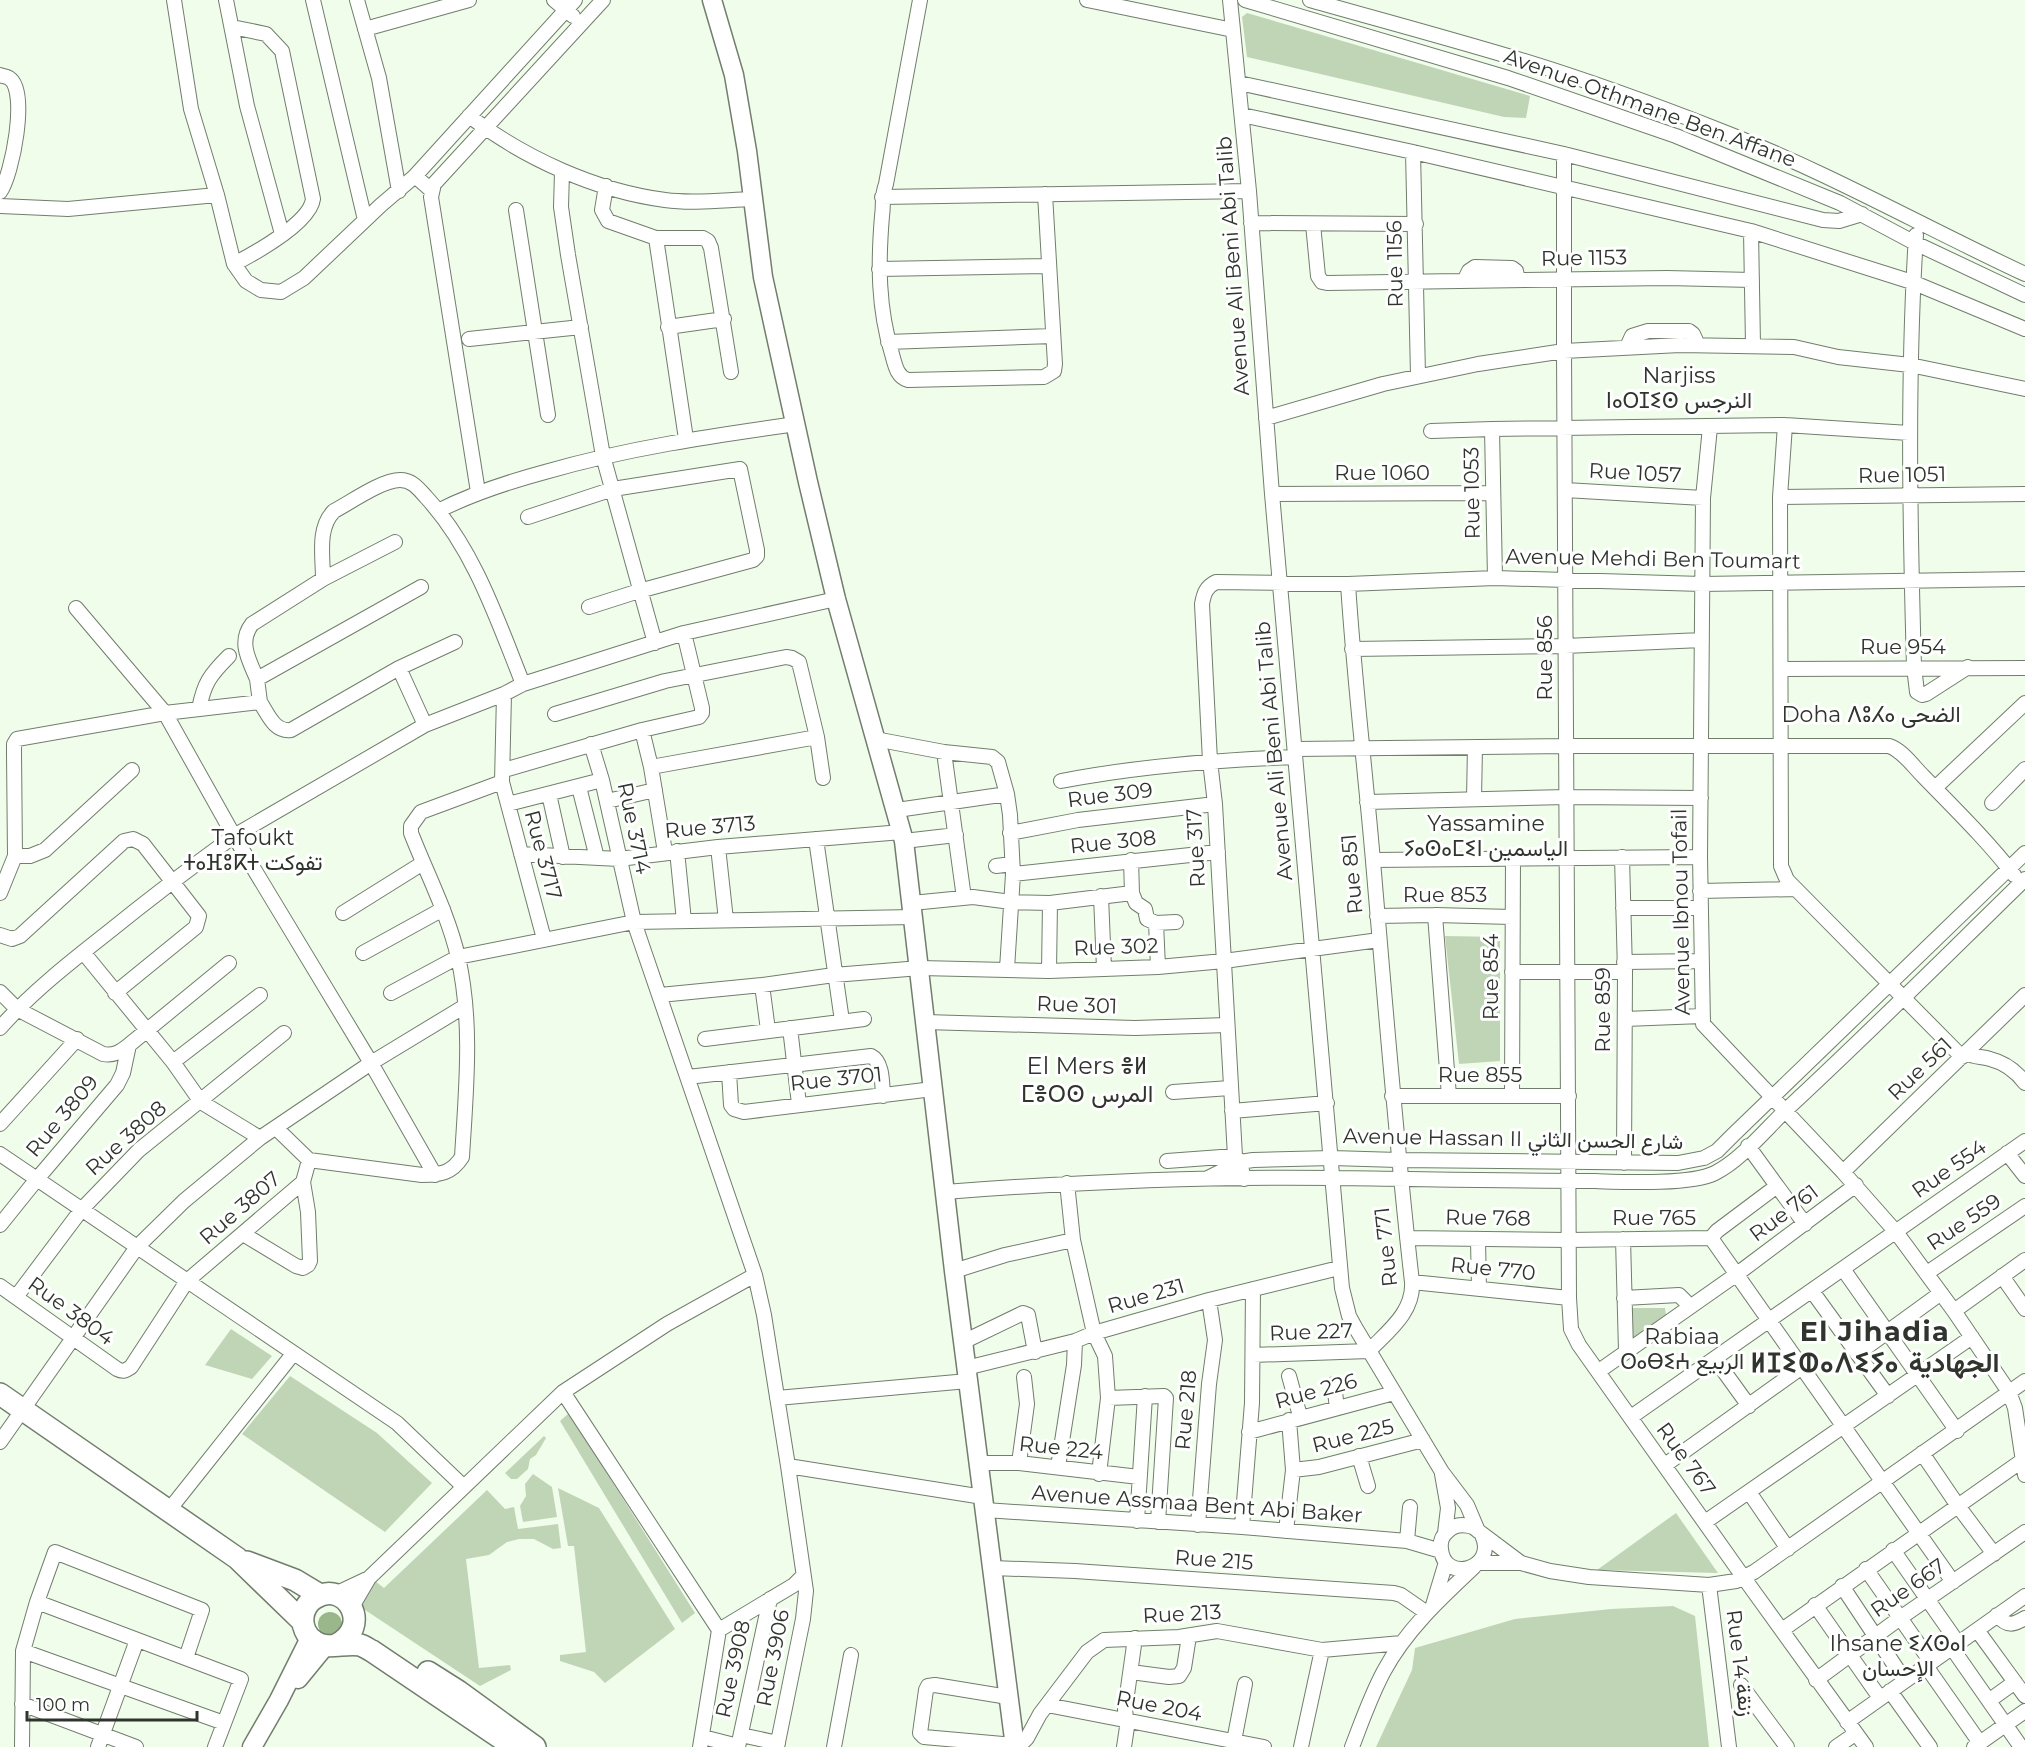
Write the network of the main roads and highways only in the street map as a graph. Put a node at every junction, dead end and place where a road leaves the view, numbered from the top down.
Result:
1 (0, 1394) edge
2 (237, 1558) junction
3 (340, 1603) junction
4 (318, 1637) junction
5 (514, 1747) edge
6 (535, 1747) edge

1 - 2 main road
2 - 3 main road
2 - 4 main road
3 - 4 main road
3 - 4 main road
3 - 6 main road
4 - 5 main road

